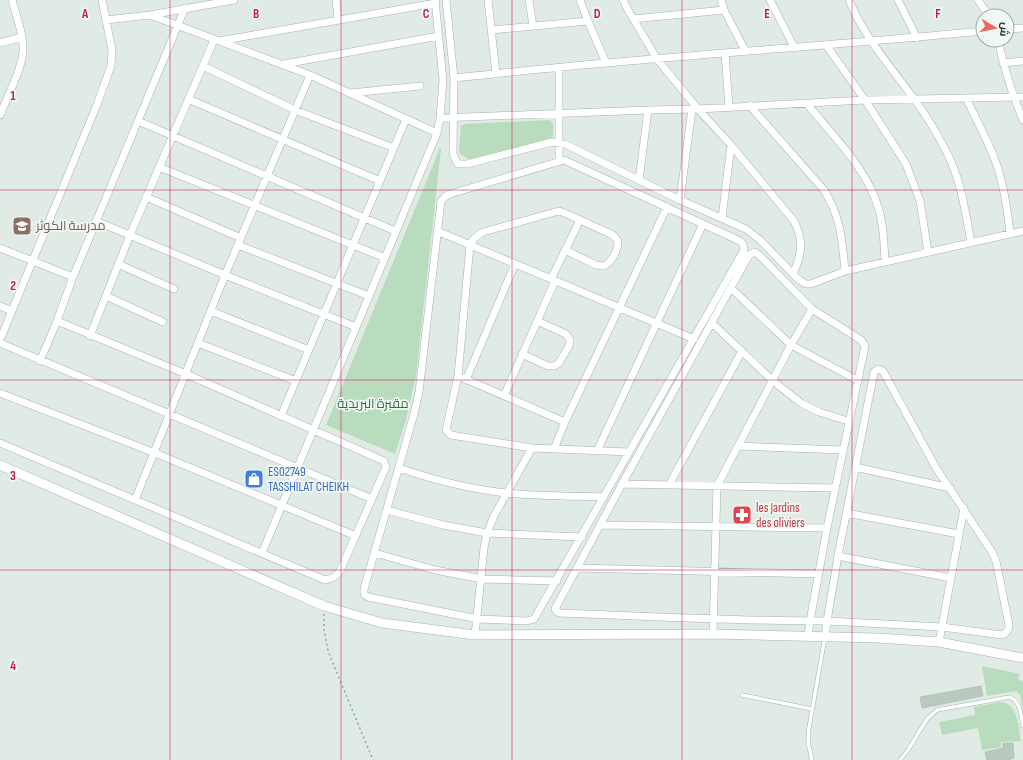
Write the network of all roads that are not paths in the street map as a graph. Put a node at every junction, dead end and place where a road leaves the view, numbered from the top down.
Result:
1 (12, 0) edge
2 (102, 0) edge
3 (234, 0) edge
4 (336, 0) edge
5 (446, 0) edge
6 (488, 0) edge
7 (529, 0) edge
8 (580, 0) edge
9 (623, 0) edge
10 (721, 0) edge
11 (770, 0) edge
12 (849, 0) edge
13 (898, 0) edge
14 (436, 2) edge
15 (185, 8) junction
16 (724, 10) junction
17 (150, 15) junction
18 (633, 19) junction
19 (106, 20) junction
20 (338, 20) junction
21 (588, 21) junction
22 (178, 25) junction
23 (533, 26) junction
24 (491, 30) junction
25 (975, 32) edge
26 (439, 36) junction
27 (22, 37) junction
28 (917, 38) junction
29 (216, 40) junction
30 (872, 42) junction
31 (0, 43) edge
32 (826, 45) junction
33 (794, 47) junction
34 (1000, 48) edge
35 (746, 52) junction
36 (725, 53) junction
37 (657, 59) junction
38 (1023, 61) edge
39 (606, 63) junction
40 (1003, 63) junction
41 (284, 64) junction
42 (203, 66) junction
43 (559, 68) junction
44 (496, 74) junction
45 (310, 75) junction
46 (454, 78) junction
47 (420, 86) dead end
48 (350, 94) junction
49 (1013, 97) junction
50 (1023, 97) edge
51 (966, 98) junction
52 (188, 99) junction
53 (866, 100) junction
54 (914, 100) junction
55 (807, 104) junction
56 (750, 106) junction
57 (729, 107) junction
58 (695, 109) junction
59 (295, 110) junction
60 (648, 110) junction
61 (560, 114) junction
62 (0, 115) edge
63 (455, 117) junction
64 (440, 118) junction
65 (406, 119) junction
66 (1023, 120) edge
67 (138, 121) junction
68 (437, 133) junction
69 (172, 136) junction
70 (283, 139) junction
71 (560, 142) junction
72 (731, 145) junction
73 (394, 148) junction
74 (559, 161) junction
75 (159, 167) junction
76 (267, 177) junction
77 (639, 180) junction
78 (380, 181) junction
79 (146, 197) junction
80 (680, 200) junction
81 (254, 206) junction
82 (667, 207) junction
83 (722, 218) junction
84 (364, 219) junction
85 (580, 220) junction
86 (96, 221) junction
87 (704, 224) junction
88 (1023, 230) edge
89 (395, 231) junction
90 (437, 231) junction
91 (1010, 233) junction
92 (130, 235) junction
93 (239, 241) junction
94 (971, 242) junction
95 (353, 245) junction
96 (470, 245) junction
97 (0, 248) edge
98 (565, 250) junction
99 (928, 252) junction
100 (385, 258) junction
101 (33, 262) junction
102 (885, 262) junction
103 (118, 264) junction
104 (515, 264) junction
105 (845, 271) junction
106 (793, 274) junction
107 (225, 275) junction
108 (73, 277) junction
109 (553, 280) junction
110 (337, 283) junction
111 (731, 288) junction
112 (174, 289) dead end
113 (106, 296) junction
114 (369, 296) junction
115 (0, 306) edge
116 (619, 308) junction
117 (812, 309) junction
118 (12, 311) junction
119 (211, 311) junction
120 (324, 314) junction
121 (57, 321) junction
122 (537, 321) junction
123 (162, 322) dead end
124 (712, 323) junction
125 (657, 324) junction
126 (356, 326) junction
127 (90, 336) junction
128 (694, 339) junction
129 (0, 340) edge
130 (0, 343) edge
131 (198, 343) junction
132 (792, 345) junction
133 (309, 350) junction
134 (742, 351) junction
135 (522, 354) junction
136 (40, 361) junction
137 (186, 374) junction
138 (458, 376) junction
139 (466, 380) junction
140 (857, 380) junction
141 (296, 381) junction
142 (773, 381) junction
143 (0, 393) edge
144 (504, 396) junction
145 (170, 414) junction
146 (281, 416) junction
147 (848, 421) junction
148 (565, 422) junction
149 (313, 430) junction
150 (0, 443) edge
151 (738, 446) junction
152 (532, 448) junction
153 (554, 449) junction
154 (842, 450) junction
155 (598, 451) junction
156 (154, 452) junction
157 (629, 452) junction
158 (0, 465) edge
159 (297, 467) junction
160 (855, 467) junction
161 (399, 468) junction
162 (622, 484) junction
163 (669, 485) junction
164 (716, 486) junction
165 (835, 488) junction
166 (950, 488) junction
167 (507, 493) junction
168 (604, 497) junction
169 (372, 499) junction
170 (135, 500) junction
171 (282, 506) junction
172 (964, 508) junction
173 (387, 510) junction
174 (846, 513) junction
175 (600, 525) junction
176 (715, 527) junction
177 (827, 528) junction
178 (487, 533) junction
179 (959, 534) junction
180 (356, 536) junction
181 (582, 537) junction
182 (262, 553) junction
183 (374, 553) junction
184 (838, 556) junction
185 (578, 568) junction
186 (714, 571) junction
187 (819, 574) junction
188 (951, 578) junction
189 (482, 579) junction
190 (556, 582) junction
191 (478, 619) junction
192 (713, 619) junction
193 (810, 621) junction
194 (827, 621) junction
195 (942, 627) junction
196 (713, 634) junction
197 (475, 635) junction
198 (808, 636) junction
199 (825, 636) junction
200 (939, 642) junction
201 (1006, 656) junction
202 (1023, 658) edge
203 (1023, 664) edge
204 (742, 695) dead end
205 (812, 709) junction
206 (1023, 726) edge
207 (812, 760) edge
208 (900, 760) edge

1 - 27 street
2 - 19 street
3 - 15 street
4 - 20 street
5 - 46 street
6 - 24 street
7 - 23 street
8 - 21 street
9 - 18 street
10 - 16 street
11 - 33 street
12 - 30 street
13 - 28 street
14 - 20 street
14 - 26 street
15 - 17 street
15 - 22 street
16 - 18 street
16 - 35 street
17 - 19 street
17 - 22 street
18 - 37 street
19 - 101 street
20 - 29 street
21 - 23 street
21 - 39 street
22 - 29 street
22 - 67 street
23 - 24 street
24 - 44 street
25 - 28 street
26 - 41 street
26 - 64 street
27 - 31 street
27 - 62 street
28 - 30 street
29 - 41 street
29 - 42 street
30 - 32 street
30 - 54 street
32 - 33 street
32 - 53 street
33 - 35 street
34 - 40 street
35 - 36 street
36 - 37 street
36 - 57 street
37 - 39 street
37 - 58 street
38 - 40 street
39 - 43 street
40 - 49 street
41 - 45 street
42 - 52 street
42 - 59 street
43 - 44 street
43 - 61 street
44 - 46 street
45 - 48 street
45 - 59 street
46 - 63 street
47 - 48 street
48 - 65 street
49 - 50 street
49 - 51 street
49 - 66 street
51 - 54 street
51 - 91 street
52 - 69 street
52 - 70 street
53 - 54 street
53 - 55 street
53 - 99 street
54 - 94 street
55 - 56 street
55 - 102 street
56 - 57 street
56 - 105 street
57 - 58 street
58 - 60 street
58 - 72 street
58 - 80 street
59 - 70 street
59 - 73 street
60 - 61 street
60 - 77 street
61 - 63 street
61 - 71 street
63 - 64 street
63 - 71 street
64 - 68 street
65 - 68 street
65 - 73 street
67 - 69 street
67 - 86 street
68 - 89 street
69 - 75 street
69 - 76 street
70 - 76 street
70 - 78 street
71 - 74 street
71 - 77 street
72 - 83 street
72 - 106 street
73 - 78 street
74 - 82 street
74 - 90 street
75 - 79 street
75 - 81 street
76 - 81 street
76 - 84 street
77 - 80 street
78 - 84 street
79 - 92 street
79 - 93 street
80 - 83 street
81 - 93 street
81 - 95 street
82 - 87 street
82 - 116 street
83 - 106 street
84 - 89 street
84 - 95 street
85 - 96 street
85 - 98 street
85 - 98 street
86 - 92 street
86 - 108 street
87 - 125 street
87 - 128 street
88 - 91 street
89 - 100 street
90 - 96 street
90 - 161 street
91 - 94 street
92 - 103 street
92 - 107 street
93 - 107 street
93 - 110 street
94 - 99 street
95 - 100 street
95 - 110 street
96 - 104 street
96 - 138 street
97 - 101 street
98 - 109 street
99 - 102 street
100 - 114 street
101 - 108 street
101 - 118 street
102 - 105 street
103 - 112 street
103 - 113 street
104 - 109 street
104 - 139 street
105 - 106 street
107 - 119 street
107 - 120 street
108 - 121 street
109 - 116 street
109 - 122 street
110 - 114 street
110 - 120 street
111 - 117 street
111 - 124 street
111 - 132 street
113 - 123 street
113 - 127 street
114 - 126 street
115 - 118 street
116 - 125 street
116 - 148 street
117 - 132 street
117 - 140 street
118 - 129 street
119 - 131 street
119 - 133 street
120 - 126 street
120 - 133 street
121 - 127 street
121 - 136 street
122 - 135 street
122 - 135 street
124 - 134 street
124 - 162 street
125 - 128 street
125 - 155 street
126 - 149 street
127 - 137 street
128 - 157 street
130 - 136 street
131 - 137 street
131 - 141 street
132 - 140 street
132 - 142 street
133 - 141 street
134 - 142 street
134 - 163 street
135 - 144 street
136 - 145 street
137 - 145 street
137 - 146 street
138 - 139 street
138 - 152 street
139 - 144 street
140 - 147 street
141 - 146 street
142 - 147 street
142 - 151 street
143 - 156 street
144 - 148 street
145 - 156 street
145 - 159 street
146 - 149 street
147 - 154 street
148 - 153 street
149 - 159 street
149 - 169 street
150 - 170 street
151 - 154 street
151 - 164 street
152 - 153 street
152 - 167 street
153 - 155 street
154 - 165 street
155 - 157 street
156 - 170 street
156 - 171 street
157 - 168 street
158 - 197 street
159 - 169 street
159 - 171 street
160 - 166 street
160 - 166 street
160 - 174 street
161 - 167 street
161 - 173 street
162 - 163 street
162 - 175 street
163 - 164 street
164 - 165 street
164 - 176 street
165 - 177 street
166 - 172 street
167 - 168 street
167 - 178 street
168 - 181 street
169 - 180 street
170 - 182 street
171 - 180 street
171 - 182 street
172 - 179 street
172 - 195 street
173 - 178 street
173 - 183 street
174 - 179 street
174 - 184 street
175 - 176 street
175 - 185 street
176 - 177 street
176 - 186 street
177 - 187 street
178 - 181 street
178 - 189 street
179 - 188 street
180 - 182 street
181 - 190 street
183 - 189 street
183 - 191 street
184 - 188 street
184 - 194 street
185 - 186 street
185 - 192 street
186 - 187 street
186 - 192 street
187 - 193 street
188 - 195 street
189 - 190 street
189 - 191 street
190 - 191 street
191 - 197 street
192 - 193 street
192 - 196 street
193 - 194 street
193 - 198 street
194 - 195 street
194 - 199 street
195 - 200 street
196 - 197 street
196 - 198 street
198 - 199 street
199 - 200 street
199 - 205 lane
200 - 201 street
201 - 202 street
201 - 203 street
204 - 205 lane
205 - 207 lane
206 - 208 lane

